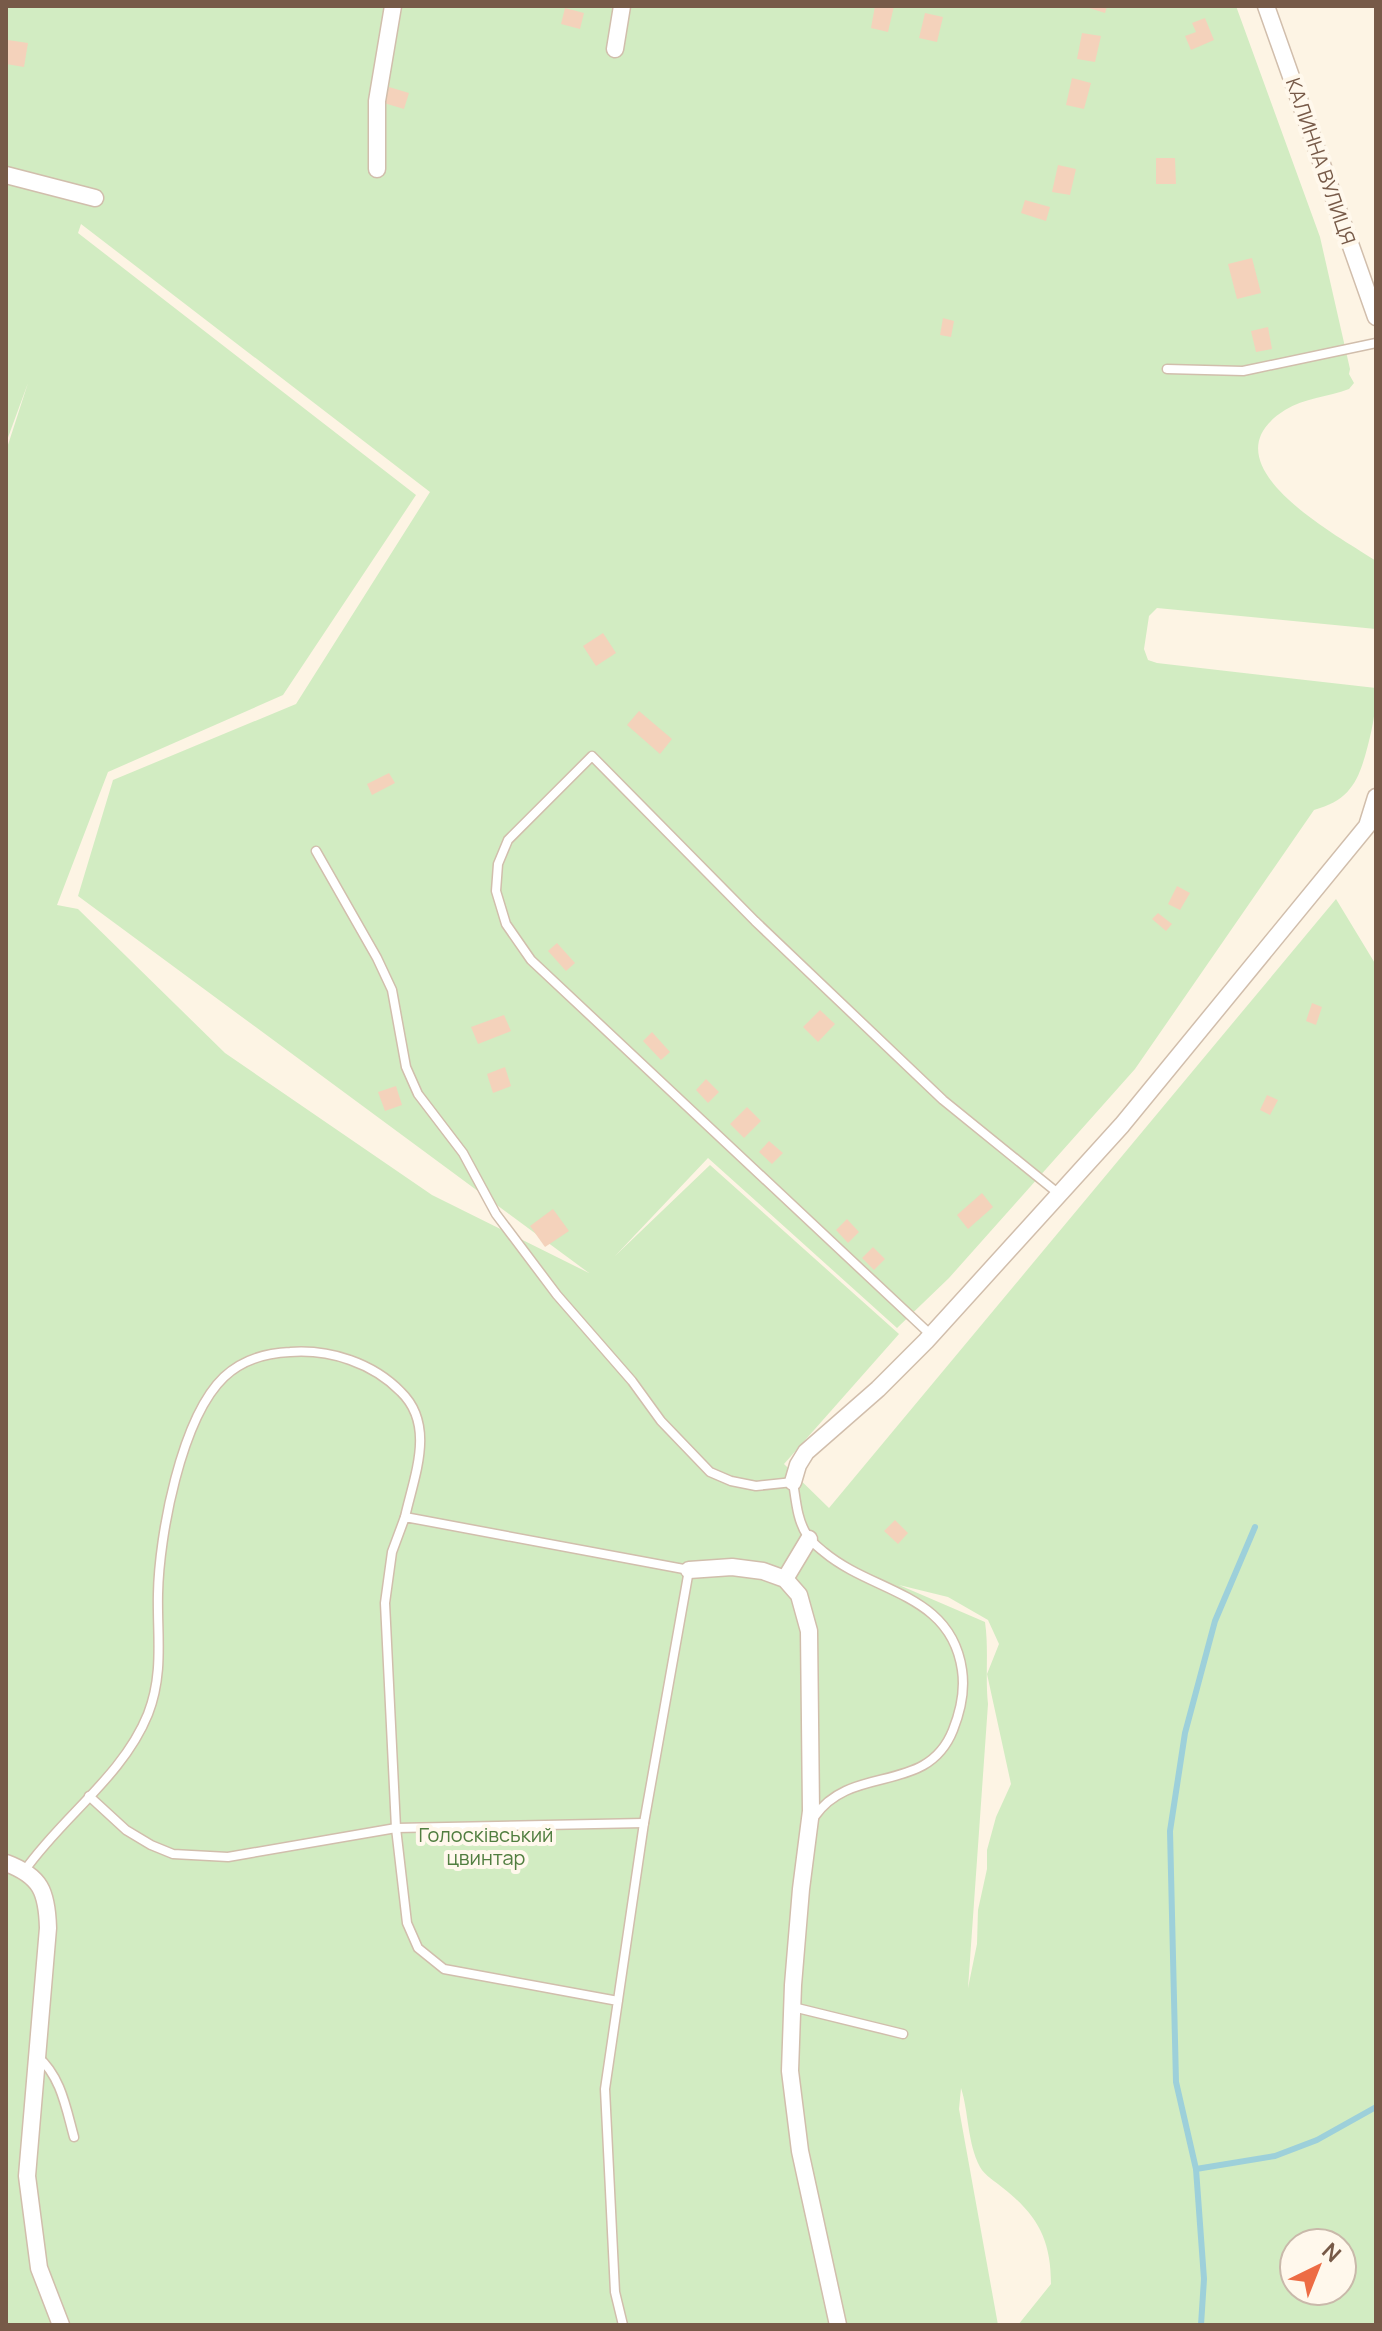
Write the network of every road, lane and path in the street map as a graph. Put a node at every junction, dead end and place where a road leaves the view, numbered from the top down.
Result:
1 (393, 6) edge
2 (622, 6) edge
3 (1266, 6) edge
4 (615, 49) dead end
5 (377, 169) dead end
6 (6, 175) edge
7 (95, 198) dead end
8 (1376, 317) edge
9 (1376, 343) edge
10 (1167, 369) dead end
11 (1376, 797) edge
12 (316, 851) dead end
13 (1059, 1194) junction
14 (931, 1335) junction
15 (793, 1482) junction
16 (405, 1517) junction
17 (809, 1539) junction
18 (689, 1570) junction
19 (785, 1579) junction
20 (89, 1796) junction
21 (644, 1823) junction
22 (809, 1827) junction
23 (396, 1828) junction
24 (6, 1863) edge
25 (25, 1870) junction
26 (618, 2001) junction
27 (792, 2007) junction
28 (903, 2034) dead end
29 (37, 2055) junction
30 (74, 2137) dead end
31 (61, 2325) edge
32 (623, 2325) edge
33 (838, 2325) edge

1 - 5 street
2 - 4 street
3 - 8 street, КАЛИННА ВУЛИЦЯ
6 - 7 street
9 - 10 lane
11 - 13 street
12 - 15 lane
13 - 14 street
13 - 14 lane
14 - 15 street
15 - 17 lane
16 - 18 lane
16 - 20 lane
16 - 23 lane
17 - 19 street
17 - 22 lane
18 - 19 street
18 - 21 lane
19 - 22 street
20 - 23 lane
20 - 25 lane
21 - 23 lane
21 - 26 lane
22 - 27 street
23 - 26 lane
24 - 25 street
25 - 29 street
26 - 32 lane
27 - 28 lane
27 - 33 street
29 - 30 lane
29 - 31 street

